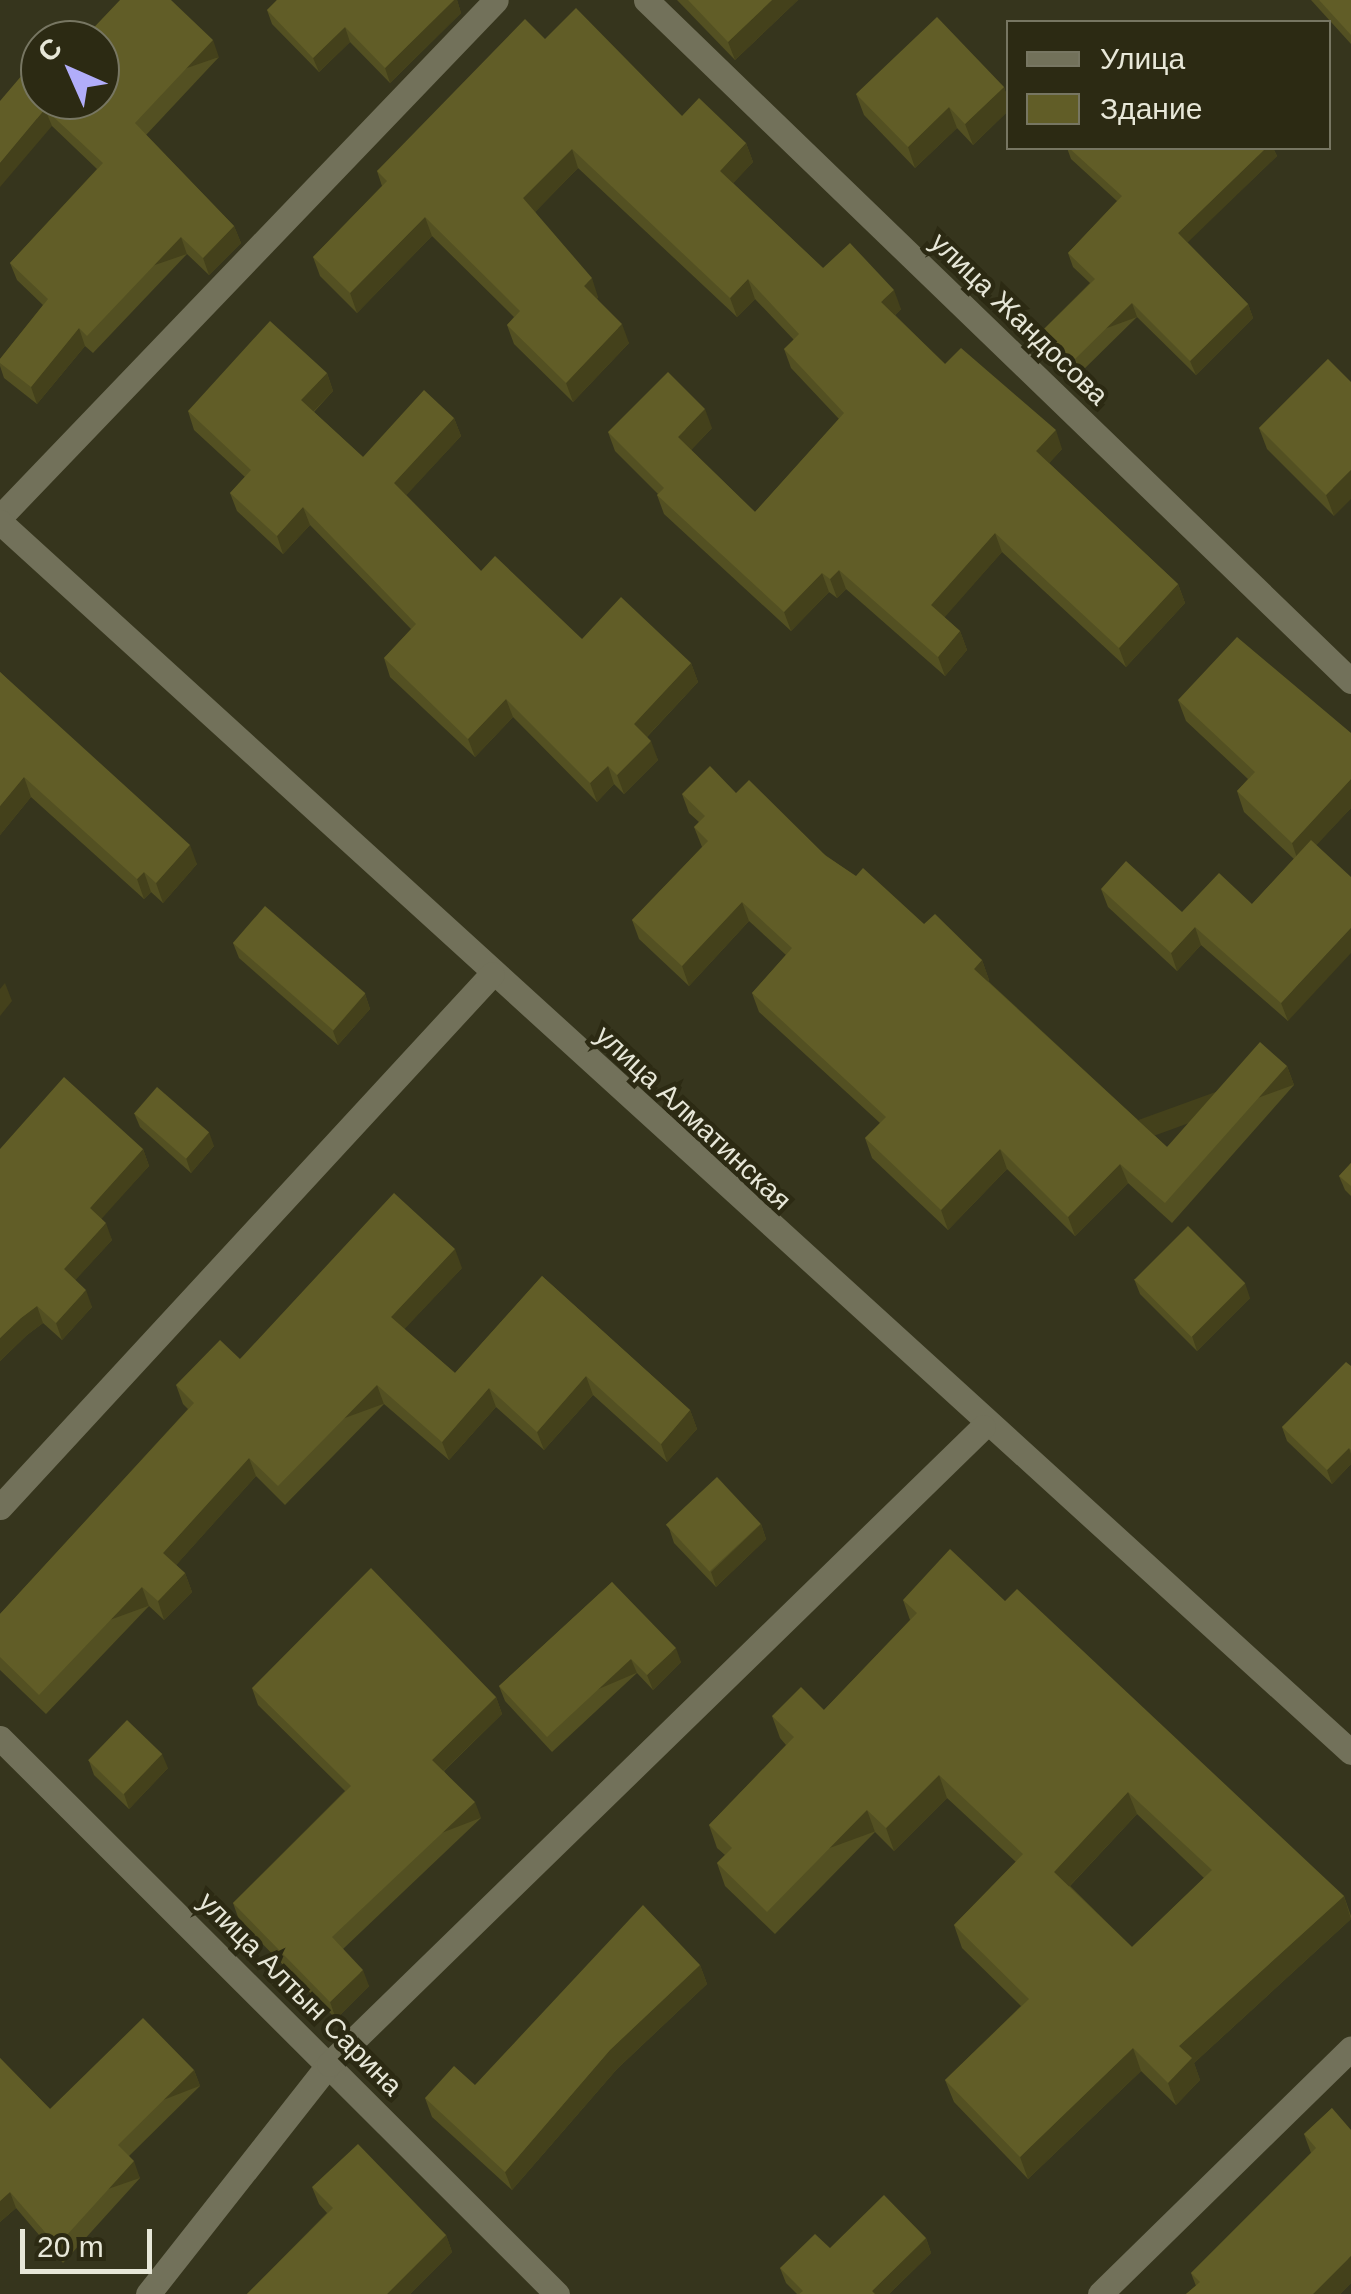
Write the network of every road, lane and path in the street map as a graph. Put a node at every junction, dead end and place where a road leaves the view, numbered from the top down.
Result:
1 (496, 0) edge
2 (646, 0) edge
3 (0, 520) edge
4 (1351, 681) edge
5 (492, 974) junction
6 (983, 1426) junction
7 (0, 1506) edge
8 (0, 1738) edge
9 (1351, 1752) edge
10 (1351, 2048) edge
11 (328, 2064) junction
12 (148, 2294) edge
13 (557, 2294) edge
14 (1100, 2294) edge

1 - 3 street
2 - 4 street, улица Жандосова
3 - 5 street, улица Алматинская
5 - 6 street, улица Алматинская
5 - 7 street
6 - 9 street, улица Алматинская
6 - 11 street
8 - 11 street, улица Алтын Сарина
10 - 14 street
11 - 12 street
11 - 13 street, улица Алтын Сарина

